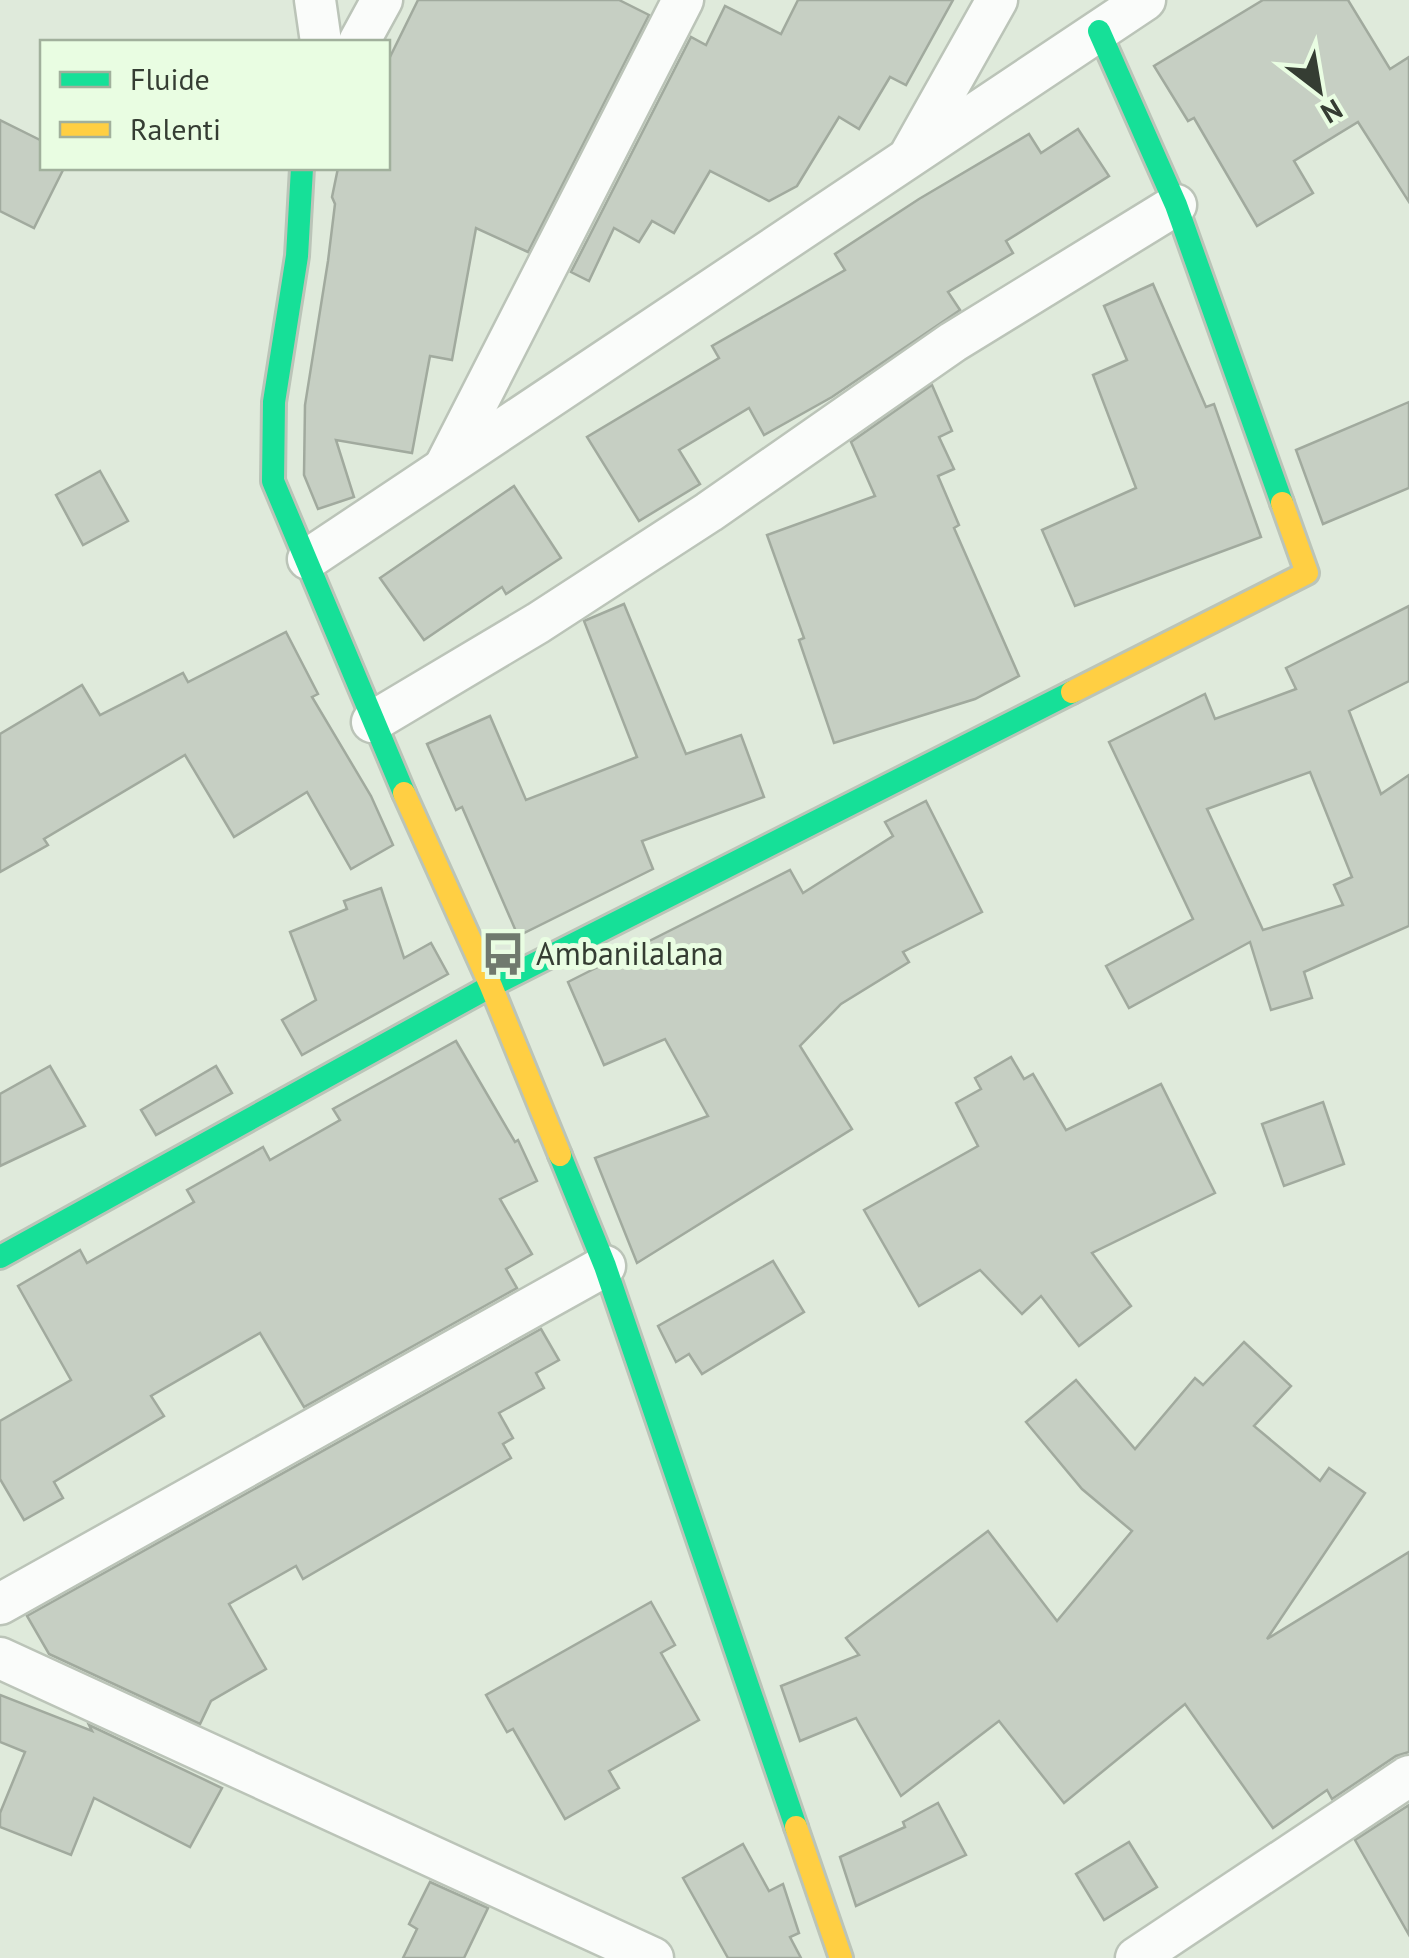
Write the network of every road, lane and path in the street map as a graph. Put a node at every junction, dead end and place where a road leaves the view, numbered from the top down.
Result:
1 (315, 0) edge
2 (382, 0) edge
3 (683, 0) edge
4 (997, 0) edge
5 (1145, 0) edge
6 (1099, 31) junction
7 (320, 40) edge
8 (360, 40) edge
9 (906, 162) junction
10 (302, 170) edge
11 (1176, 205) junction
12 (444, 468) junction
13 (308, 559) junction
14 (372, 722) junction
15 (491, 986) junction
16 (0, 1256) edge
17 (605, 1266) junction
18 (0, 1604) edge
19 (0, 1658) edge
20 (1409, 1776) edge
21 (653, 1958) edge
22 (841, 1958) edge
23 (1136, 1958) edge

1 - 7 street
2 - 8 street
3 - 12 street
4 - 9 street
5 - 6 street
6 - 9 street
6 - 11 street
9 - 12 street
10 - 13 street
11 - 14 street
11 - 15 street
12 - 13 street
13 - 14 street
14 - 15 street
15 - 16 street
15 - 17 street
17 - 18 street
17 - 22 street
19 - 21 street
20 - 23 street

